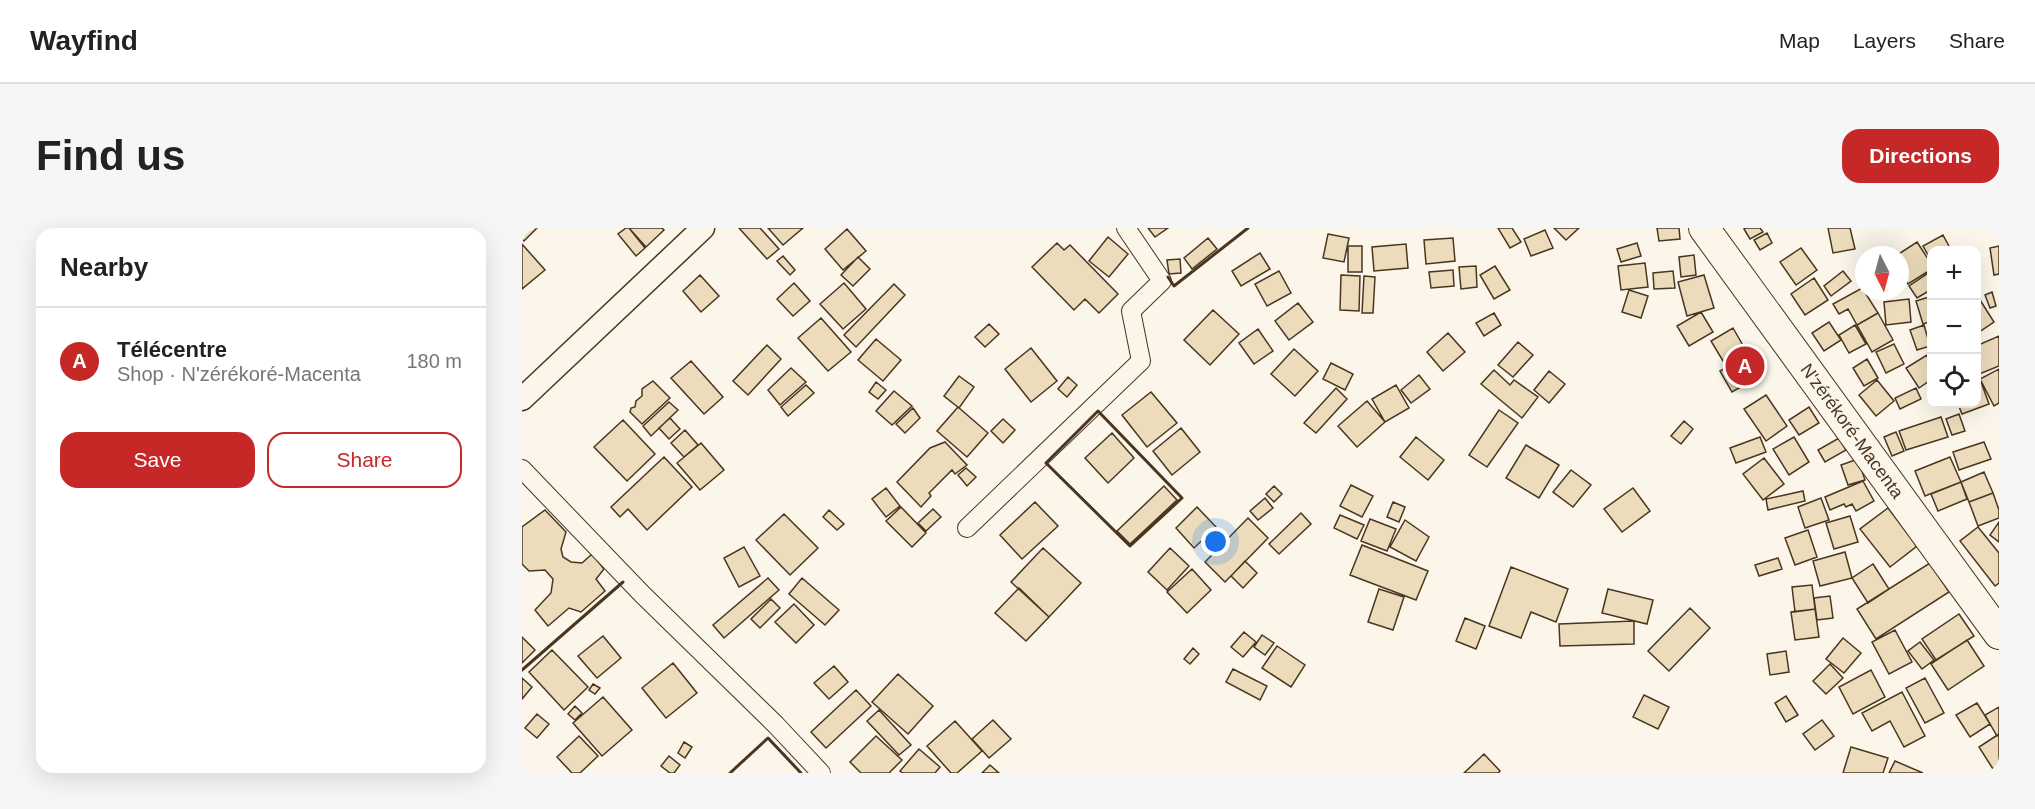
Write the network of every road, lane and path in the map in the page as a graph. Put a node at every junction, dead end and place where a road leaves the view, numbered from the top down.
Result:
1 (703, 228) edge
2 (1126, 228) edge
3 (1704, 228) edge
4 (522, 399) edge
5 (522, 469) edge
6 (967, 528) dead end
7 (1999, 634) edge
8 (821, 773) edge

1 - 4 street
2 - 6 street
3 - 7 highway, N'zérékoré-Macenta
5 - 8 street

